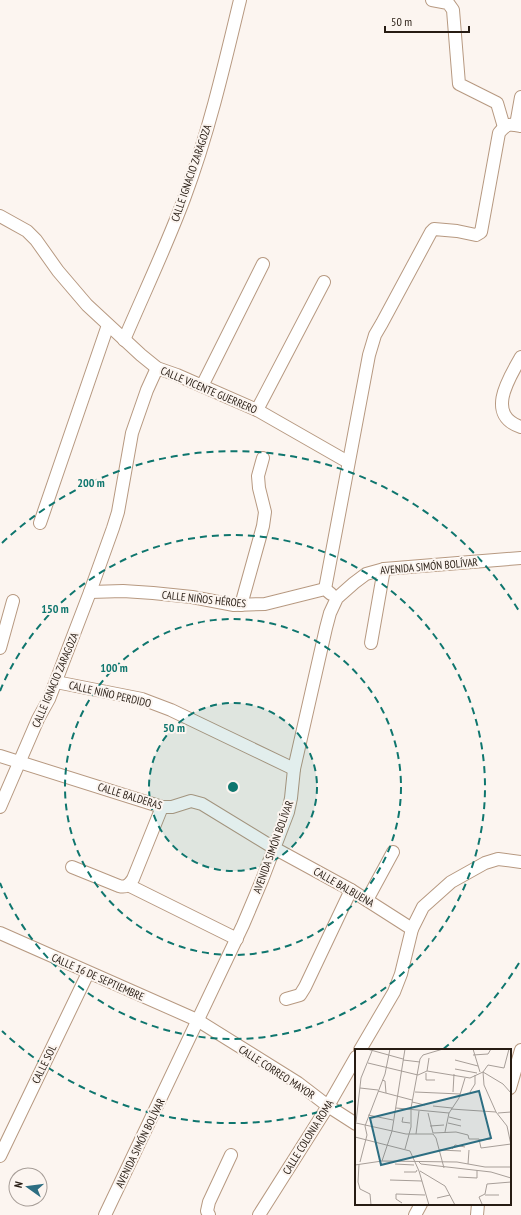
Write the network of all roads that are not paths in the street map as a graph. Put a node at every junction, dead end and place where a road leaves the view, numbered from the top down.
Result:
1 (240, 0) edge
2 (432, 0) edge
3 (521, 97) edge
4 (514, 126) edge
5 (0, 216) edge
6 (263, 264) dead end
7 (324, 282) dead end
8 (108, 325) junction
9 (124, 340) junction
10 (521, 357) edge
11 (157, 368) junction
12 (202, 386) junction
13 (257, 410) junction
14 (521, 427) edge
15 (263, 458) dead end
16 (348, 462) junction
17 (40, 523) dead end
18 (520, 555) edge
19 (384, 569) junction
20 (325, 589) junction
21 (90, 592) junction
22 (337, 598) junction
23 (13, 601) dead end
24 (241, 605) junction
25 (371, 643) dead end
26 (0, 648) edge
27 (56, 682) junction
28 (0, 756) edge
29 (20, 762) junction
30 (294, 769) junction
31 (0, 807) edge
32 (162, 807) junction
33 (274, 848) junction
34 (393, 852) dead end
35 (521, 862) edge
36 (72, 867) dead end
37 (128, 885) junction
38 (351, 890) junction
39 (367, 900) junction
40 (412, 929) junction
41 (0, 933) edge
42 (237, 939) junction
43 (88, 973) junction
44 (286, 999) dead end
45 (197, 1020) junction
46 (361, 1049) edge
47 (521, 1050) edge
48 (355, 1059) edge
49 (511, 1085) edge
50 (328, 1106) junction
51 (355, 1123) edge
52 (0, 1156) edge
53 (231, 1156) dead end
54 (420, 1205) edge
55 (478, 1205) edge
56 (208, 1213) edge
57 (105, 1215) edge
58 (259, 1215) edge
59 (415, 1215) edge
60 (477, 1215) edge

1 - 9 street, CALLE IGNACIO ZARAGOZA
2 - 4 street
3 - 4 street
4 - 16 street
5 - 8 street, CALLE VICENTE GUERRERO
6 - 12 street
7 - 13 street
8 - 9 street, CALLE VICENTE GUERRERO
8 - 17 street
9 - 11 street, CALLE VICENTE GUERRERO
10 - 14 street
11 - 12 street, CALLE VICENTE GUERRERO
11 - 21 street, CALLE IGNACIO ZARAGOZA
12 - 13 street, CALLE VICENTE GUERRERO
13 - 16 street, CALLE VICENTE GUERRERO
15 - 24 street
16 - 20 street
18 - 19 street, AVENIDA SIMÓN BOLÍVAR
19 - 22 street, AVENIDA SIMÓN BOLÍVAR
19 - 25 street
20 - 22 street
20 - 24 street, CALLE NIÑOS HÉROES
21 - 24 street, CALLE NIÑOS HÉROES
21 - 27 street, CALLE IGNACIO ZARAGOZA
22 - 30 street, AVENIDA SIMÓN BOLÍVAR
23 - 26 street
27 - 29 street, CALLE IGNACIO ZARAGOZA
27 - 30 street, CALLE NIÑO PERDIDO
28 - 29 street, CALLE BALDERAS
29 - 31 street, CALLE IGNACIO ZARAGOZA
29 - 32 street, CALLE BALDERAS
30 - 33 street, AVENIDA SIMÓN BOLÍVAR
32 - 33 street, CALLE BALDERAS
32 - 37 street
33 - 38 street, CALLE BALBUENA
33 - 42 street, AVENIDA SIMÓN BOLÍVAR
34 - 39 street
35 - 40 street
36 - 37 street
37 - 42 street
38 - 39 street, CALLE BALBUENA
38 - 44 street
39 - 40 street, CALLE BALBUENA
40 - 46 street
41 - 43 street, CALLE 16 DE SEPTIEMBRE
42 - 45 street, AVENIDA SIMÓN BOLÍVAR
43 - 45 street, CALLE 16 DE SEPTIEMBRE
43 - 52 street, CALLE SOL
45 - 50 street, CALLE CORREO MAYOR
45 - 57 street, AVENIDA SIMÓN BOLÍVAR
47 - 49 street
48 - 50 street, CALLE COLONIA ROMA
50 - 51 street, CALLE CORREO MAYOR
50 - 58 street, CALLE COLONIA ROMA
53 - 56 street
54 - 59 street
55 - 60 street

